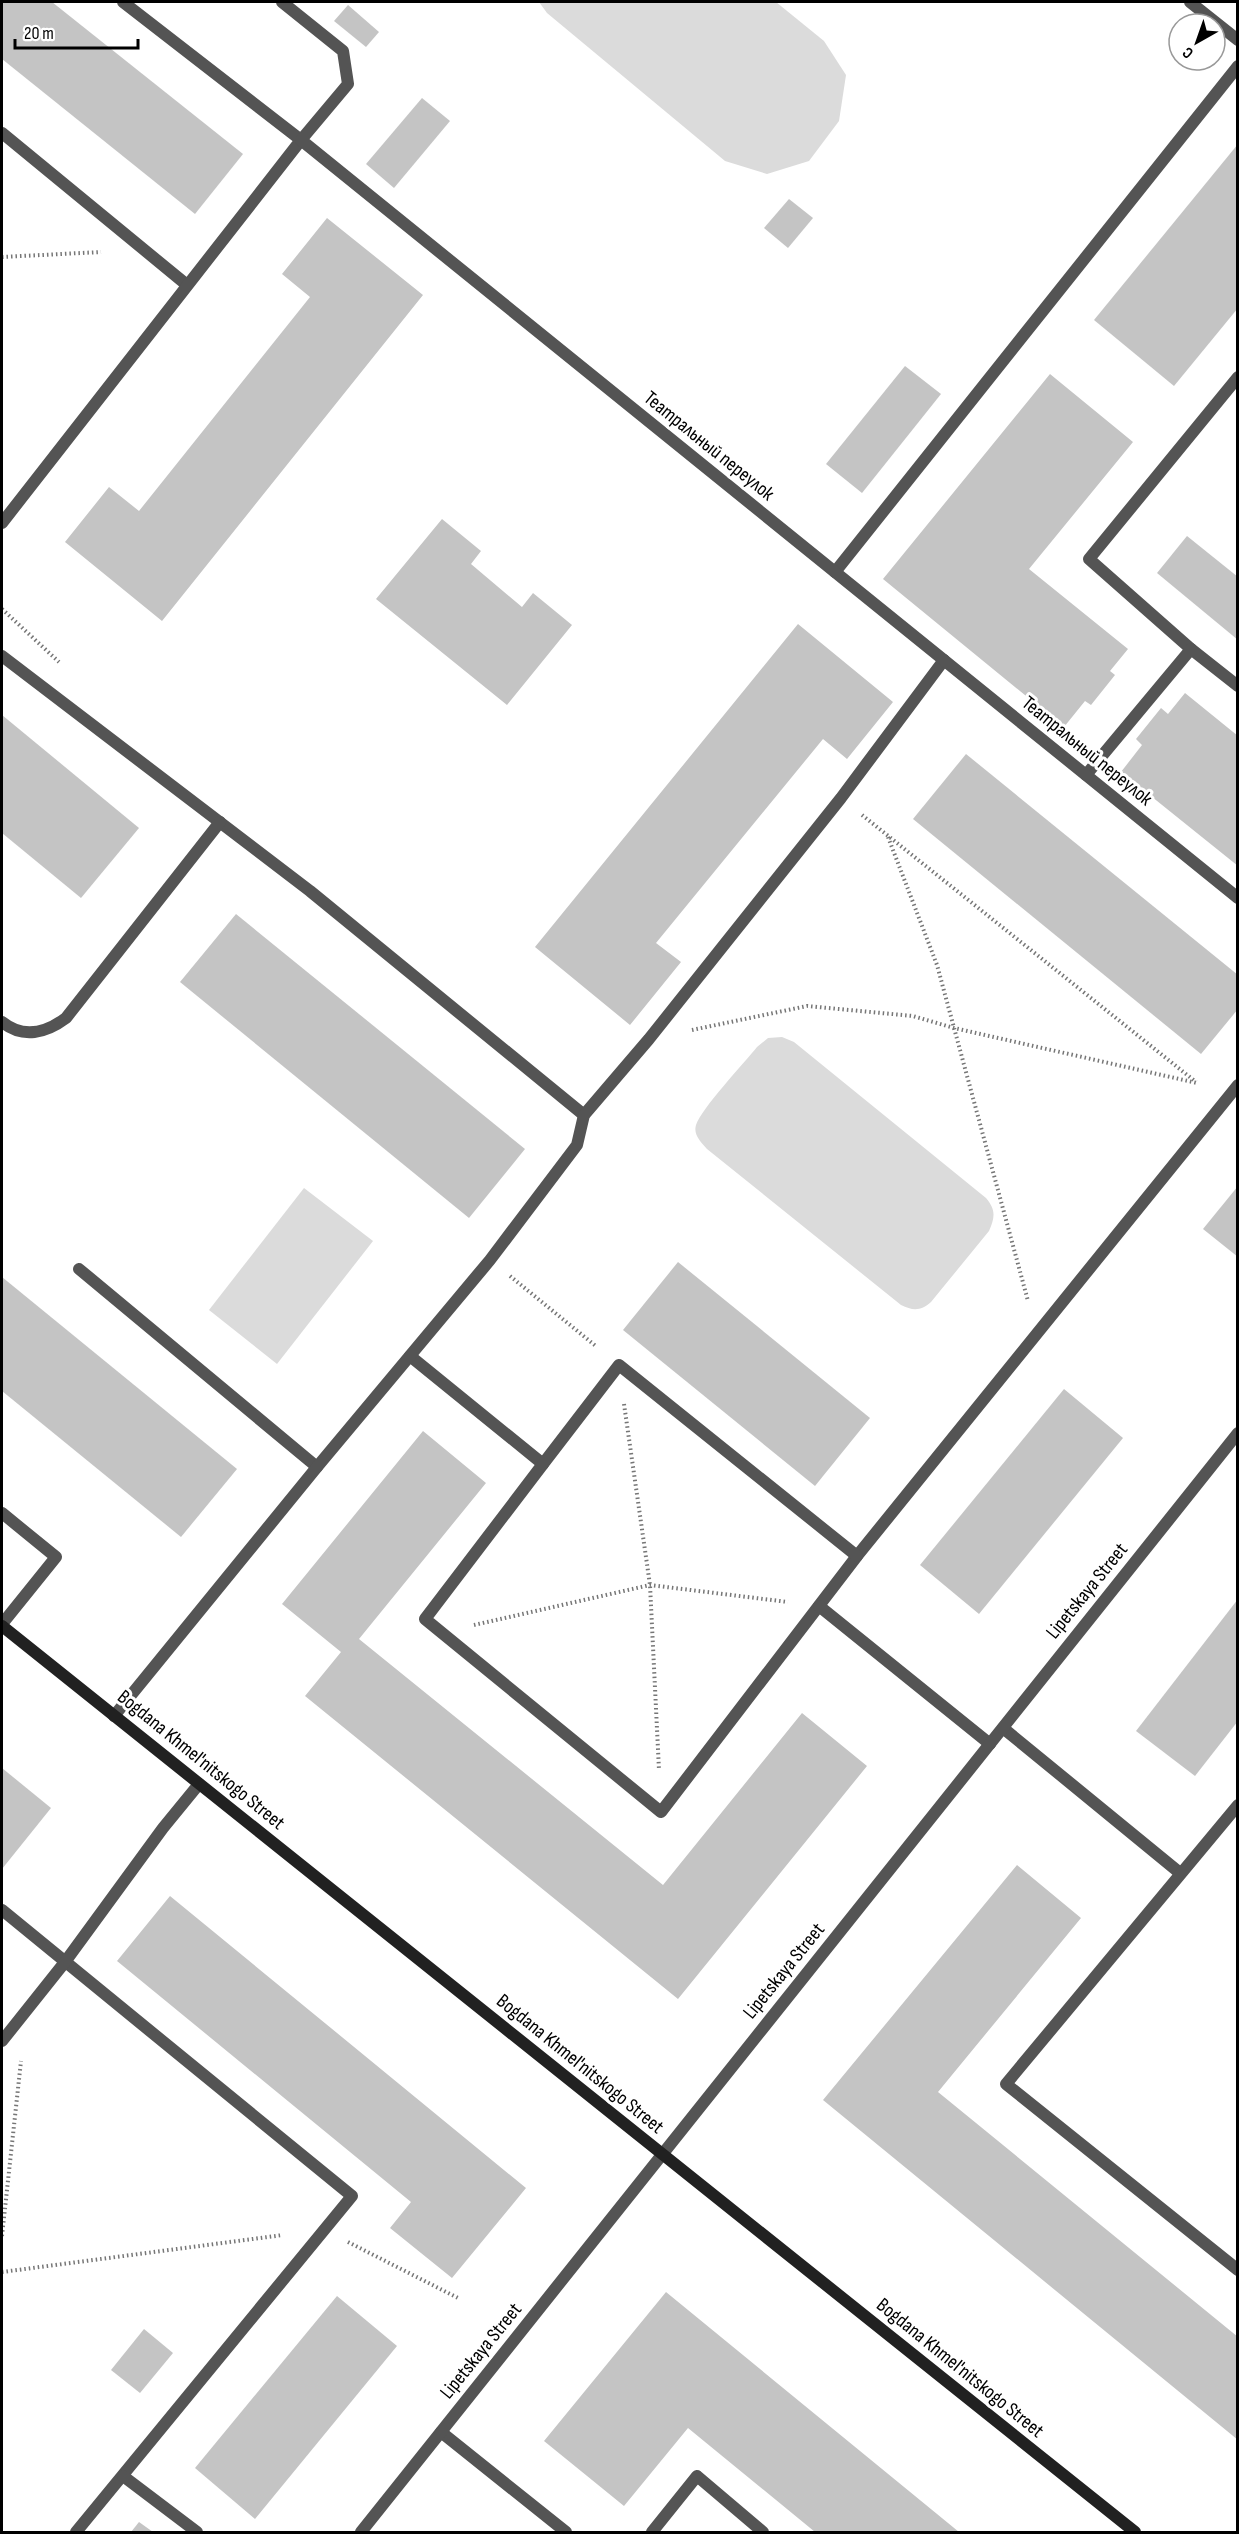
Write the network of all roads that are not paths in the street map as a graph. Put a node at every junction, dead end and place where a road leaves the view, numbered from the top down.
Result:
1 (123, 2) edge
2 (282, 2) edge
3 (1190, 2) edge
4 (1238, 40) edge
5 (1238, 66) edge
6 (2, 133) edge
7 (301, 140) junction
8 (187, 285) junction
9 (1238, 377) edge
10 (2, 523) edge
11 (835, 572) junction
12 (1191, 649) junction
13 (2, 656) edge
14 (944, 660) junction
15 (1238, 686) edge
16 (1086, 775) junction
17 (220, 822) junction
18 (1238, 898) edge
19 (2, 1022) edge
20 (1238, 1085) edge
21 (584, 1115) junction
22 (79, 1269) dead end
23 (410, 1356) junction
24 (1238, 1433) edge
25 (543, 1464) junction
26 (317, 1467) junction
27 (2, 1513) edge
28 (857, 1556) junction
29 (819, 1606) junction
30 (2, 1625) edge
31 (114, 1716) junction
32 (1003, 1728) junction
33 (990, 1744) junction
34 (199, 1784) junction
35 (1235, 1812) edge
36 (1180, 1874) junction
37 (2, 1910) edge
38 (65, 1962) junction
39 (2, 2041) edge
40 (662, 2155) junction
41 (1238, 2270) edge
42 (441, 2432) junction
43 (123, 2476) junction
44 (76, 2532) edge
45 (197, 2532) edge
46 (361, 2532) edge
47 (566, 2532) edge
48 (652, 2532) edge
49 (763, 2532) edge
50 (1135, 2532) edge

1 - 7 street, Театральный переулок
2 - 7 street
3 - 4 street
5 - 11 street
6 - 8 street
7 - 8 street
7 - 11 street, Театральный переулок
8 - 10 street
9 - 12 street
11 - 14 street, Театральный переулок
12 - 15 street
12 - 16 street
13 - 17 street
14 - 16 street, Театральный переулок
14 - 21 street
16 - 18 street, Театральный переулок
17 - 19 street
17 - 21 street
20 - 28 street
21 - 23 street
22 - 26 street
23 - 25 street
23 - 26 street
24 - 32 street, Lipetskaya Street
25 - 28 street
25 - 29 street
26 - 31 street
27 - 30 street
28 - 29 street
29 - 33 street
30 - 31 main road, Bogdana Khmel'nitskogo Street
31 - 34 main road, Bogdana Khmel'nitskogo Street
32 - 33 street, Lipetskaya Street
32 - 36 street
33 - 40 street, Lipetskaya Street
34 - 38 street
34 - 40 main road, Bogdana Khmel'nitskogo Street
35 - 36 street
36 - 41 street
37 - 38 street
38 - 39 street
38 - 43 street
40 - 42 street, Lipetskaya Street
40 - 50 main road, Bogdana Khmel'nitskogo Street
42 - 46 street, Lipetskaya Street
42 - 47 street
43 - 44 street
43 - 45 street
48 - 49 street

